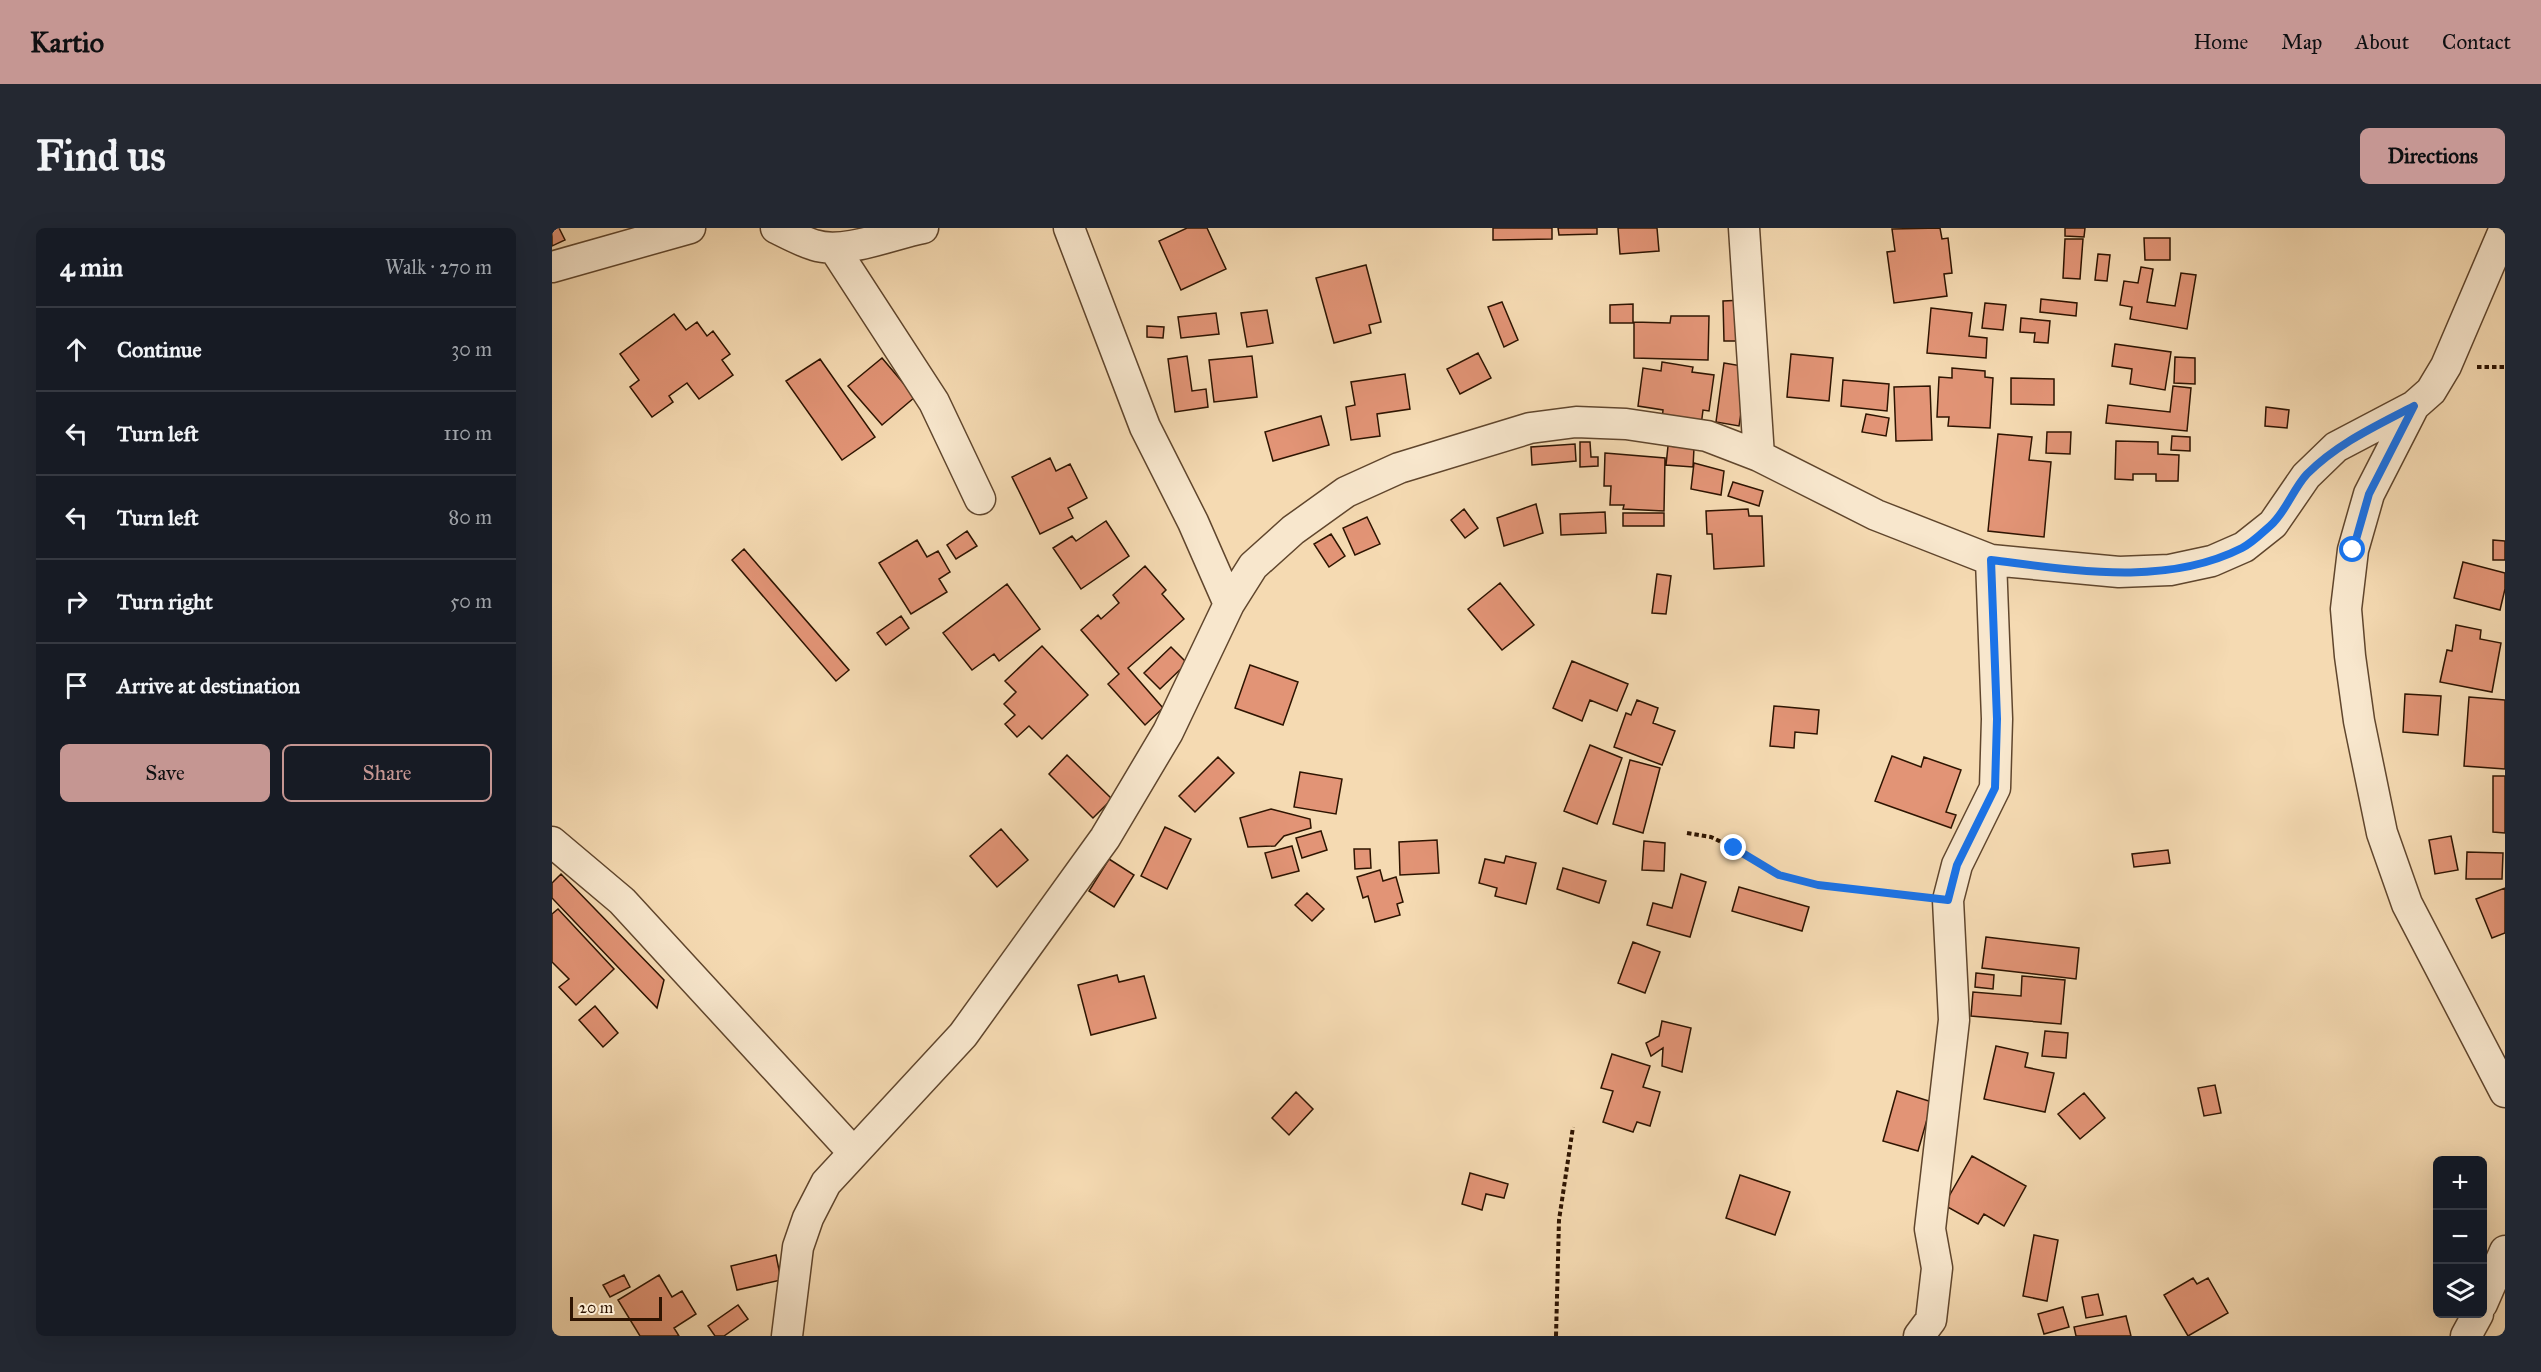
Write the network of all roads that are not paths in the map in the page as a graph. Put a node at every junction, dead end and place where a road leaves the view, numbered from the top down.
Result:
1 (690, 228) edge
2 (776, 228) edge
3 (923, 228) edge
4 (1069, 228) edge
5 (1744, 228) edge
6 (2505, 228) edge
7 (834, 248) junction
8 (2498, 261) edge
9 (552, 267) edge
10 (2414, 406) junction
11 (1759, 456) junction
12 (980, 500) dead end
13 (1991, 560) junction
14 (1229, 604) junction
15 (552, 842) edge
16 (2505, 1092) edge
17 (853, 1152) junction
18 (2505, 1251) edge
19 (2487, 1292) edge
20 (2476, 1318) edge
21 (787, 1336) edge
22 (1919, 1336) edge
23 (2466, 1336) edge

1 - 9 street
2 - 7 street
3 - 7 street
4 - 14 street
5 - 11 street
6 - 8 street
7 - 12 street
8 - 10 street
10 - 13 street
10 - 16 street
11 - 13 street
11 - 14 street
13 - 22 street
14 - 17 street
15 - 17 street
17 - 21 street
18 - 19 street
20 - 23 street

